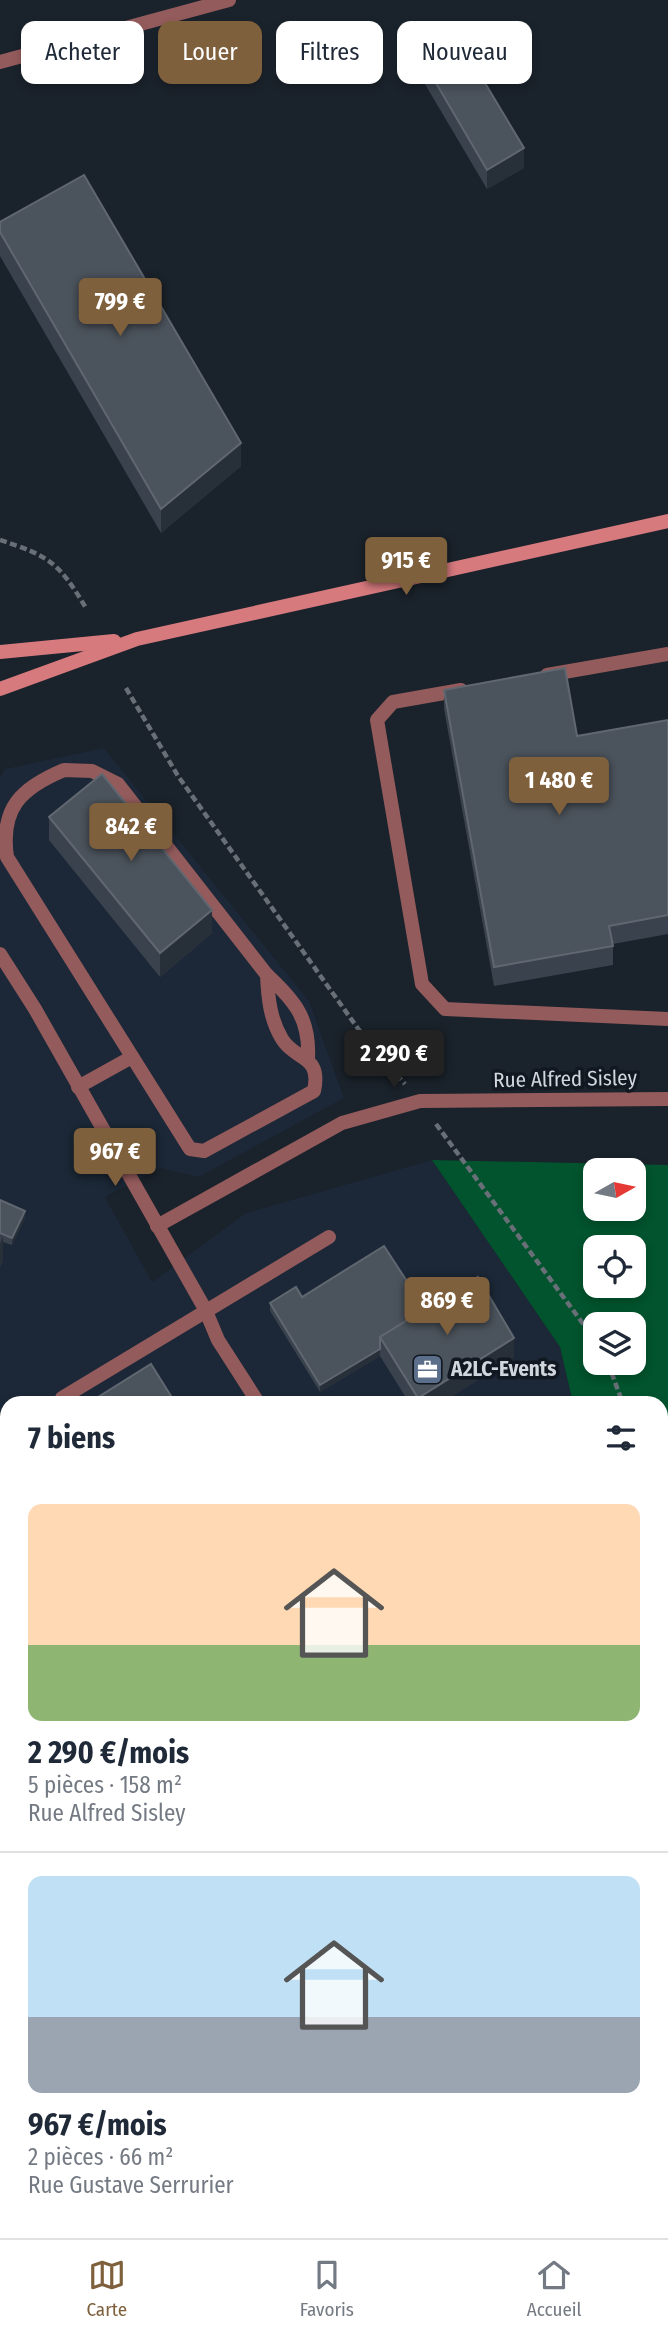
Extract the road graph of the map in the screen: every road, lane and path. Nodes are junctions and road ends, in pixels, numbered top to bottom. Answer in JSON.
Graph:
{"nodes":[{"id":1,"x":229,"y":0,"type":"edge"},
{"id":2,"x":0,"y":62,"type":"edge"},
{"id":3,"x":668,"y":522,"type":"edge"},
{"id":4,"x":0,"y":540,"type":"edge"},
{"id":5,"x":86,"y":608,"type":"dead end"},
{"id":6,"x":137,"y":639,"type":"junction"},
{"id":7,"x":0,"y":652,"type":"edge"},
{"id":8,"x":668,"y":654,"type":"edge"},
{"id":9,"x":531,"y":678,"type":"edge"},
{"id":10,"x":126,"y":688,"type":"dead end"},
{"id":11,"x":476,"y":688,"type":"edge"},
{"id":12,"x":0,"y":689,"type":"edge"},
{"id":13,"x":0,"y":954,"type":"edge"},
{"id":14,"x":267,"y":975,"type":"junction"},
{"id":15,"x":668,"y":1019,"type":"edge"},
{"id":16,"x":132,"y":1057,"type":"junction"},
{"id":17,"x":308,"y":1058,"type":"junction"},
{"id":18,"x":78,"y":1087,"type":"junction"},
{"id":19,"x":668,"y":1099,"type":"edge"},
{"id":20,"x":420,"y":1101,"type":"junction"},
{"id":21,"x":157,"y":1226,"type":"junction"},
{"id":22,"x":329,"y":1237,"type":"dead end"},
{"id":23,"x":205,"y":1309,"type":"junction"},
{"id":24,"x":583,"y":1324,"type":"edge"},
{"id":25,"x":612,"y":1375,"type":"edge"},
{"id":26,"x":65,"y":1396,"type":"edge"},
{"id":27,"x":254,"y":1396,"type":"edge"},
{"id":28,"x":620,"y":1396,"type":"edge"}],
"edges":[{"from":1,"to":2,"type":"street"},
{"from":3,"to":6,"type":"main road"},
{"from":4,"to":5,"type":"path"},
{"from":6,"to":7,"type":"main road"},
{"from":6,"to":12,"type":"main road"},
{"from":8,"to":9,"type":"street"},
{"from":10,"to":20,"type":"path"},
{"from":11,"to":15,"type":"street"},
{"from":13,"to":18,"type":"street"},
{"from":14,"to":16,"type":"street"},
{"from":14,"to":17,"type":"street"},
{"from":14,"to":17,"type":"street"},
{"from":16,"to":17,"type":"street"},
{"from":16,"to":18,"type":"street"},
{"from":18,"to":21,"type":"street"},
{"from":19,"to":20,"type":"street","name":"Rue Alfred Sisley"},
{"from":20,"to":21,"type":"street","name":"Rue Alfred Sisley"},
{"from":20,"to":24,"type":"path"},
{"from":21,"to":23,"type":"street"},
{"from":22,"to":23,"type":"street"},
{"from":23,"to":26,"type":"street"},
{"from":23,"to":27,"type":"street"},
{"from":25,"to":28,"type":"path"}]}
